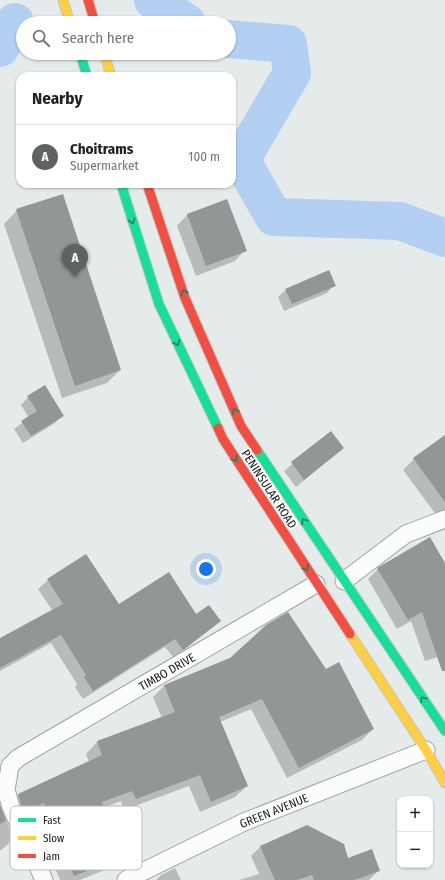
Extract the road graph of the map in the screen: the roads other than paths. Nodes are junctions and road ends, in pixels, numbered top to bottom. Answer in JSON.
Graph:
{"nodes":[{"id":1,"x":63,"y":0,"type":"edge"},
{"id":2,"x":88,"y":0,"type":"edge"},
{"id":3,"x":68,"y":16,"type":"edge"},
{"id":4,"x":93,"y":16,"type":"edge"},
{"id":5,"x":82,"y":60,"type":"edge"},
{"id":6,"x":106,"y":60,"type":"edge"},
{"id":7,"x":86,"y":72,"type":"edge"},
{"id":8,"x":110,"y":72,"type":"edge"},
{"id":9,"x":122,"y":188,"type":"edge"},
{"id":10,"x":148,"y":188,"type":"edge"},
{"id":11,"x":445,"y":519,"type":"edge"},
{"id":12,"x":344,"y":581,"type":"junction"},
{"id":13,"x":316,"y":584,"type":"junction"},
{"id":14,"x":445,"y":732,"type":"edge"},
{"id":15,"x":426,"y":750,"type":"junction"},
{"id":16,"x":445,"y":784,"type":"edge"},
{"id":17,"x":11,"y":806,"type":"edge"},
{"id":18,"x":39,"y":870,"type":"edge"},
{"id":19,"x":44,"y":880,"type":"edge"},
{"id":20,"x":126,"y":880,"type":"edge"}],
"edges":[{"from":1,"to":3,"type":"main road"},
{"from":2,"to":4,"type":"main road"},
{"from":5,"to":7,"type":"main road"},
{"from":6,"to":8,"type":"main road"},
{"from":9,"to":13,"type":"main road","name":"PENINSULAR ROAD","one_way":true},
{"from":12,"to":10,"type":"main road","name":"PENINSULAR ROAD","one_way":true},
{"from":11,"to":12,"type":"street"},
{"from":14,"to":12,"type":"main road","name":"PENINSULAR ROAD","one_way":true},
{"from":13,"to":15,"type":"main road","name":"PENINSULAR ROAD"},
{"from":13,"to":17,"type":"street","name":"TIMBO DRIVE"},
{"from":15,"to":16,"type":"main road","name":"PENINSULAR ROAD"},
{"from":15,"to":20,"type":"street","name":"GREEN AVENUE"},
{"from":18,"to":19,"type":"street","name":"TIMBO DRIVE"}]}
